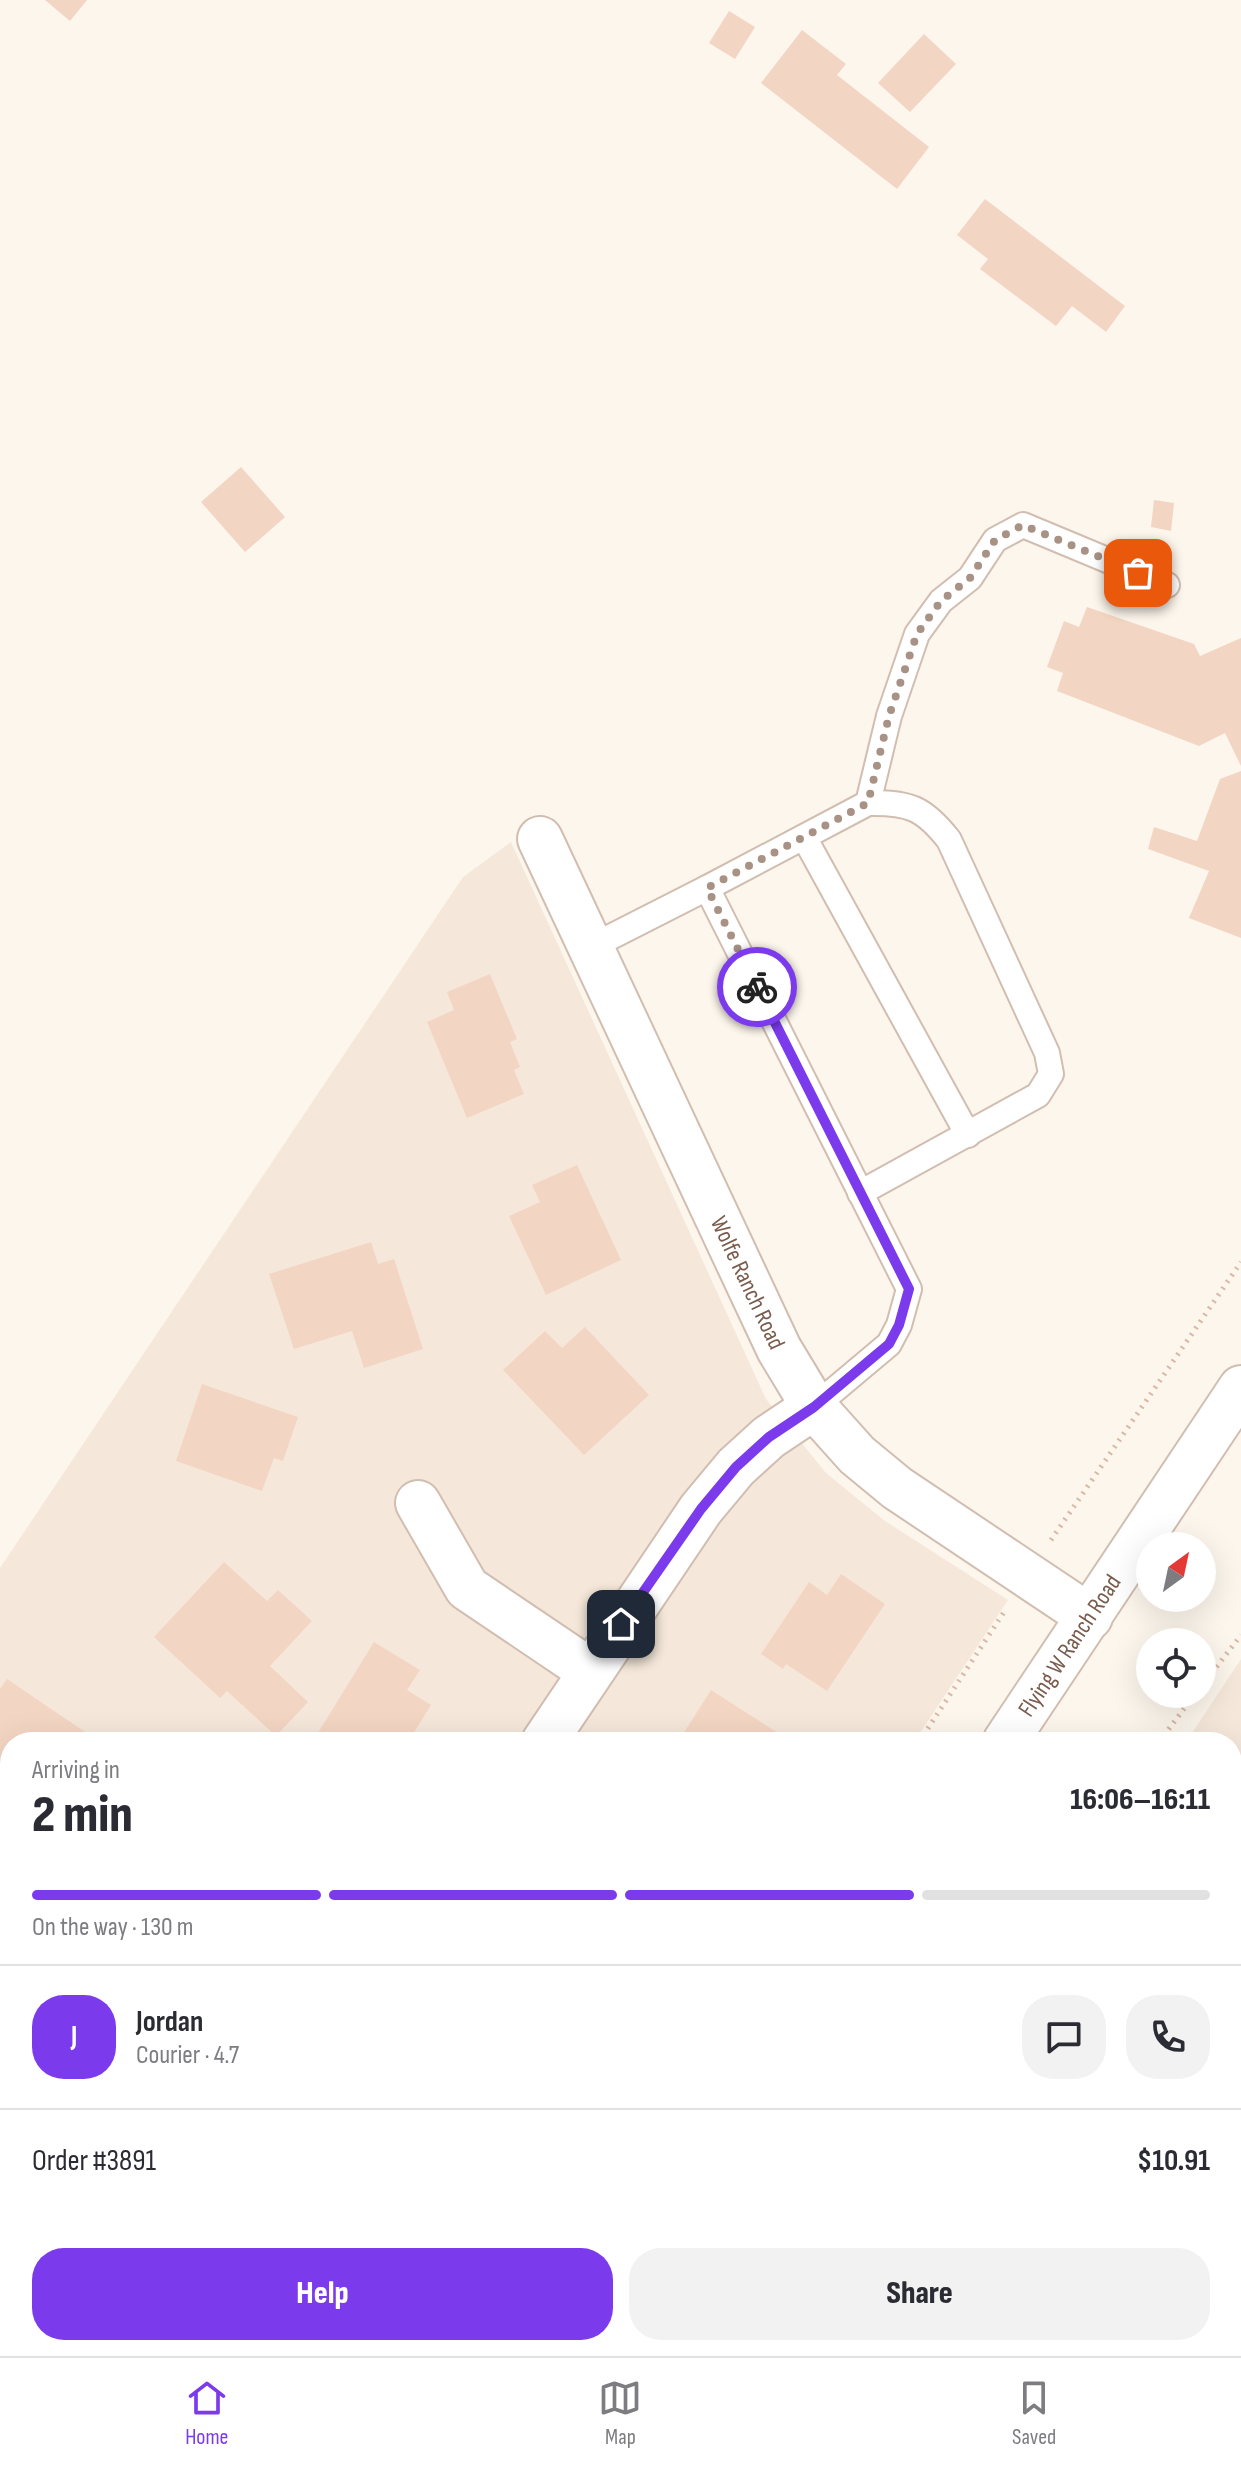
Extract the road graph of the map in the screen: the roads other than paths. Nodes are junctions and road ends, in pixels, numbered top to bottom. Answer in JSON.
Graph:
{"nodes":[{"id":1,"x":1167,"y":585,"type":"dead end"},
{"id":2,"x":868,"y":803,"type":"junction"},
{"id":3,"x":804,"y":837,"type":"junction"},
{"id":4,"x":540,"y":839,"type":"dead end"},
{"id":5,"x":707,"y":888,"type":"junction"},
{"id":6,"x":591,"y":947,"type":"junction"},
{"id":7,"x":968,"y":1135,"type":"junction"},
{"id":8,"x":860,"y":1193,"type":"junction"},
{"id":9,"x":1241,"y":1388,"type":"edge"},
{"id":10,"x":814,"y":1407,"type":"junction"},
{"id":11,"x":418,"y":1503,"type":"dead end"},
{"id":12,"x":1090,"y":1617,"type":"junction"},
{"id":13,"x":590,"y":1671,"type":"junction"},
{"id":14,"x":550,"y":1732,"type":"edge"},
{"id":15,"x":1012,"y":1732,"type":"edge"}],
"edges":[{"from":1,"to":2,"type":"lane"},
{"from":2,"to":3,"type":"lane"},
{"from":2,"to":7,"type":"lane"},
{"from":3,"to":5,"type":"lane"},
{"from":3,"to":7,"type":"lane"},
{"from":4,"to":6,"type":"street","name":"Wolfe Ranch Road"},
{"from":5,"to":6,"type":"lane"},
{"from":5,"to":8,"type":"lane"},
{"from":6,"to":10,"type":"street","name":"Wolfe Ranch Road"},
{"from":7,"to":8,"type":"lane"},
{"from":8,"to":10,"type":"lane"},
{"from":9,"to":12,"type":"street","name":"Flying W Ranch Road"},
{"from":10,"to":12,"type":"street","name":"Wolfe Ranch Road"},
{"from":10,"to":13,"type":"street"},
{"from":11,"to":13,"type":"street"},
{"from":12,"to":15,"type":"street","name":"Flying W Ranch Road"},
{"from":13,"to":14,"type":"street"}]}
